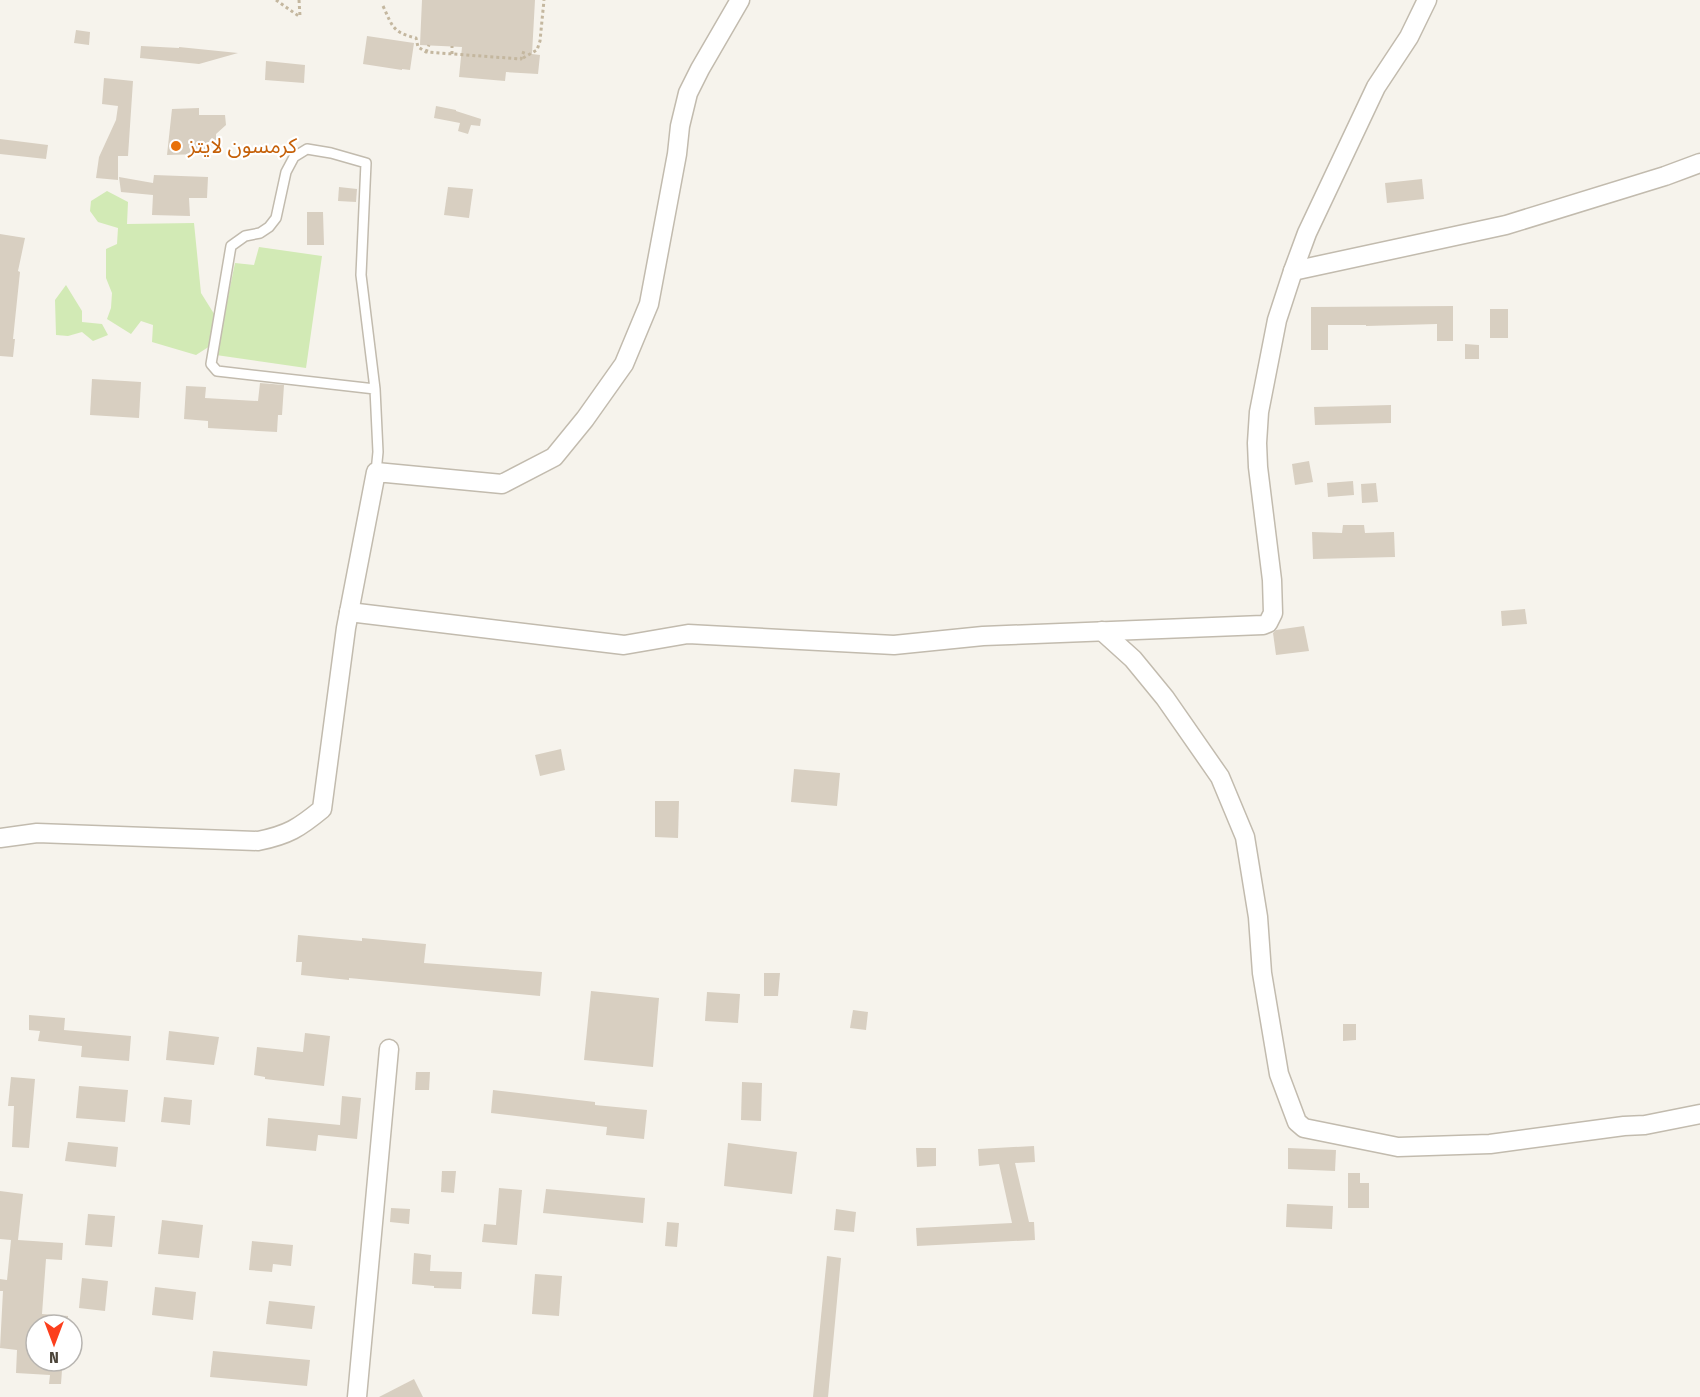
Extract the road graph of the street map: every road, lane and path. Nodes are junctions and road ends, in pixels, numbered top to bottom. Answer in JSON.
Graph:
{"nodes":[{"id":1,"x":276,"y":0,"type":"edge"},
{"id":2,"x":299,"y":0,"type":"edge"},
{"id":3,"x":544,"y":0,"type":"edge"},
{"id":4,"x":740,"y":0,"type":"edge"},
{"id":5,"x":1426,"y":0,"type":"edge"},
{"id":6,"x":382,"y":6,"type":"dead end"},
{"id":7,"x":429,"y":45,"type":"dead end"},
{"id":8,"x":452,"y":46,"type":"dead end"},
{"id":9,"x":476,"y":48,"type":"dead end"},
{"id":10,"x":500,"y":49,"type":"dead end"},
{"id":11,"x":524,"y":51,"type":"dead end"},
{"id":12,"x":426,"y":52,"type":"junction"},
{"id":13,"x":452,"y":54,"type":"junction"},
{"id":14,"x":475,"y":55,"type":"junction"},
{"id":15,"x":499,"y":57,"type":"junction"},
{"id":16,"x":521,"y":59,"type":"junction"},
{"id":17,"x":1700,"y":163,"type":"edge"},
{"id":18,"x":1293,"y":270,"type":"junction"},
{"id":19,"x":375,"y":389,"type":"junction"},
{"id":20,"x":376,"y":472,"type":"junction"},
{"id":21,"x":349,"y":612,"type":"junction"},
{"id":22,"x":1102,"y":632,"type":"junction"},
{"id":23,"x":0,"y":838,"type":"edge"},
{"id":24,"x":389,"y":1049,"type":"dead end"},
{"id":25,"x":1700,"y":1114,"type":"edge"},
{"id":26,"x":357,"y":1397,"type":"edge"}],
"edges":[{"from":1,"to":2,"type":"path"},
{"from":3,"to":16,"type":"path"},
{"from":4,"to":20,"type":"street"},
{"from":5,"to":18,"type":"street"},
{"from":6,"to":12,"type":"path"},
{"from":7,"to":12,"type":"path"},
{"from":8,"to":13,"type":"path"},
{"from":9,"to":14,"type":"path"},
{"from":10,"to":15,"type":"path"},
{"from":11,"to":16,"type":"path"},
{"from":12,"to":13,"type":"path"},
{"from":13,"to":14,"type":"path"},
{"from":14,"to":15,"type":"path"},
{"from":15,"to":16,"type":"path"},
{"from":17,"to":18,"type":"street"},
{"from":18,"to":22,"type":"street"},
{"from":19,"to":19,"type":"lane"},
{"from":19,"to":20,"type":"lane"},
{"from":20,"to":21,"type":"street"},
{"from":21,"to":22,"type":"street"},
{"from":21,"to":23,"type":"street"},
{"from":22,"to":25,"type":"street"},
{"from":24,"to":26,"type":"street"}]}
